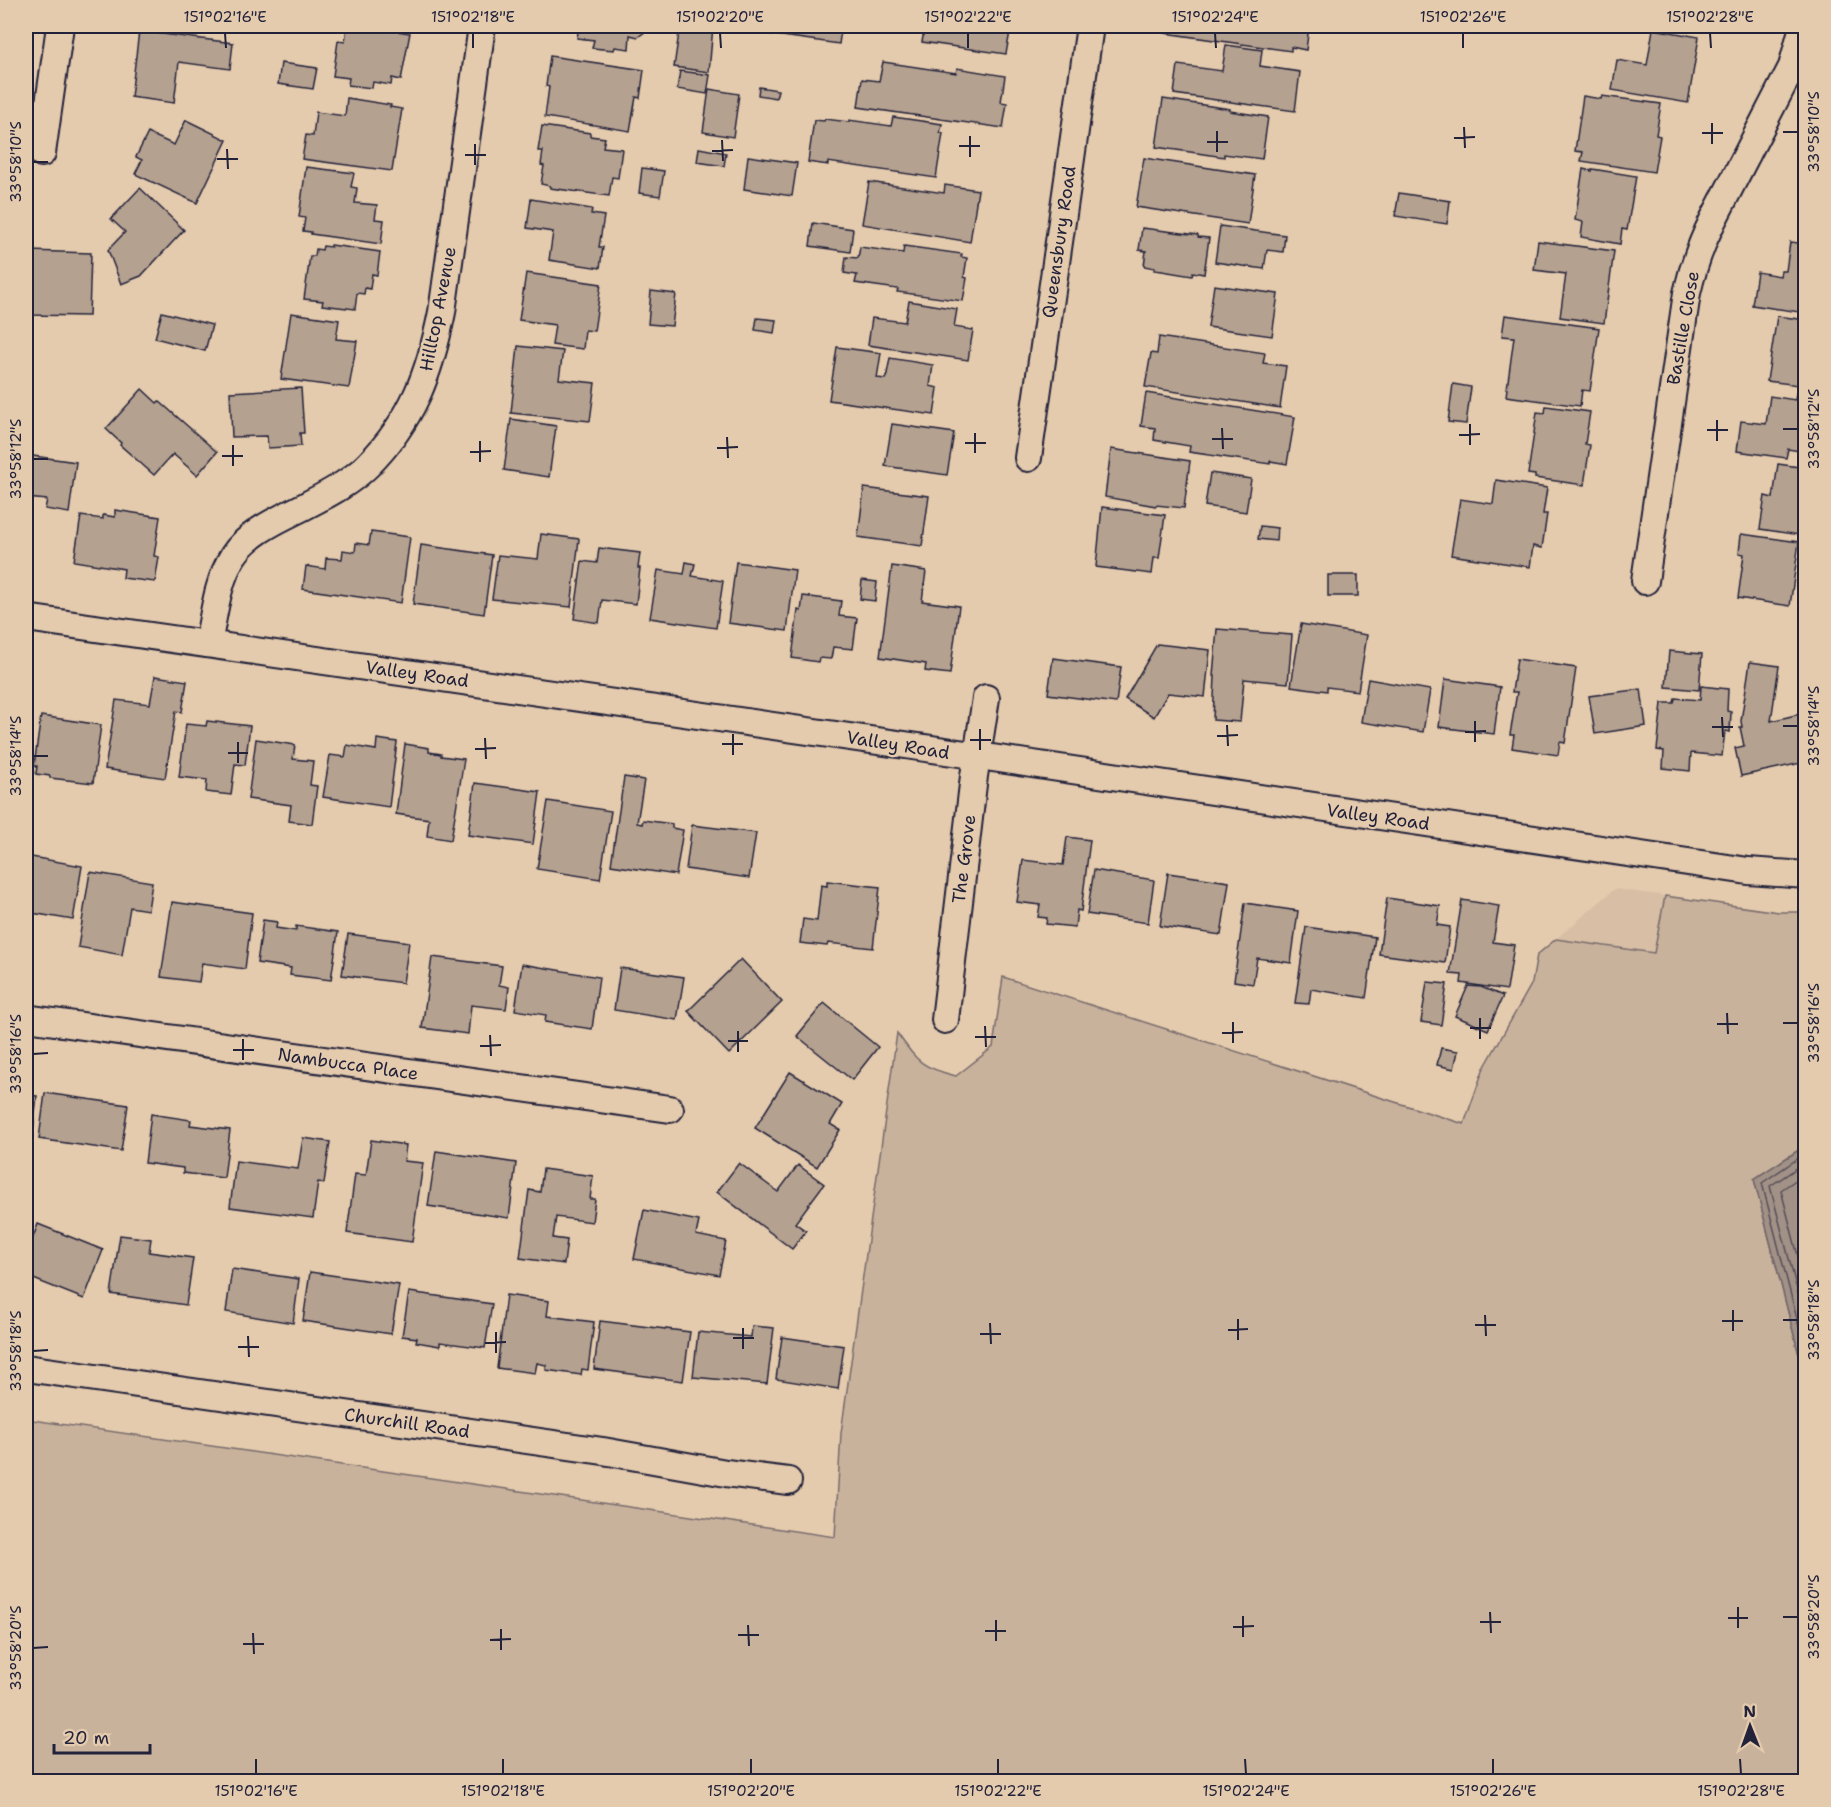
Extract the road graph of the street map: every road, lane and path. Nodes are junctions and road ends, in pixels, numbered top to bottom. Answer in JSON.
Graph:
{"nodes":[{"id":1,"x":60,"y":26,"type":"edge"},
{"id":2,"x":482,"y":26,"type":"edge"},
{"id":3,"x":1090,"y":26,"type":"edge"},
{"id":4,"x":1803,"y":26,"type":"edge"},
{"id":5,"x":42,"y":153,"type":"dead end"},
{"id":6,"x":1028,"y":458,"type":"dead end"},
{"id":7,"x":1646,"y":581,"type":"dead end"},
{"id":8,"x":26,"y":618,"type":"edge"},
{"id":9,"x":208,"y":644,"type":"junction"},
{"id":10,"x":986,"y":698,"type":"dead end"},
{"id":11,"x":977,"y":757,"type":"junction"},
{"id":12,"x":1806,"y":876,"type":"edge"},
{"id":13,"x":26,"y":1018,"type":"edge"},
{"id":14,"x":945,"y":1020,"type":"dead end"},
{"id":15,"x":670,"y":1109,"type":"dead end"},
{"id":16,"x":26,"y":1368,"type":"edge"},
{"id":17,"x":788,"y":1481,"type":"dead end"}],
"edges":[{"from":1,"to":5,"type":"street"},
{"from":2,"to":9,"type":"street","name":"Hilltop Avenue"},
{"from":3,"to":6,"type":"street","name":"Queensbury Road"},
{"from":4,"to":7,"type":"street","name":"Bastille Close"},
{"from":8,"to":9,"type":"street","name":"Valley Road"},
{"from":9,"to":11,"type":"street","name":"Valley Road"},
{"from":10,"to":11,"type":"street","name":"The Grove"},
{"from":11,"to":12,"type":"street","name":"Valley Road"},
{"from":11,"to":14,"type":"street","name":"The Grove"},
{"from":13,"to":15,"type":"street","name":"Nambucca Place"},
{"from":16,"to":17,"type":"street","name":"Churchill Road"}]}
